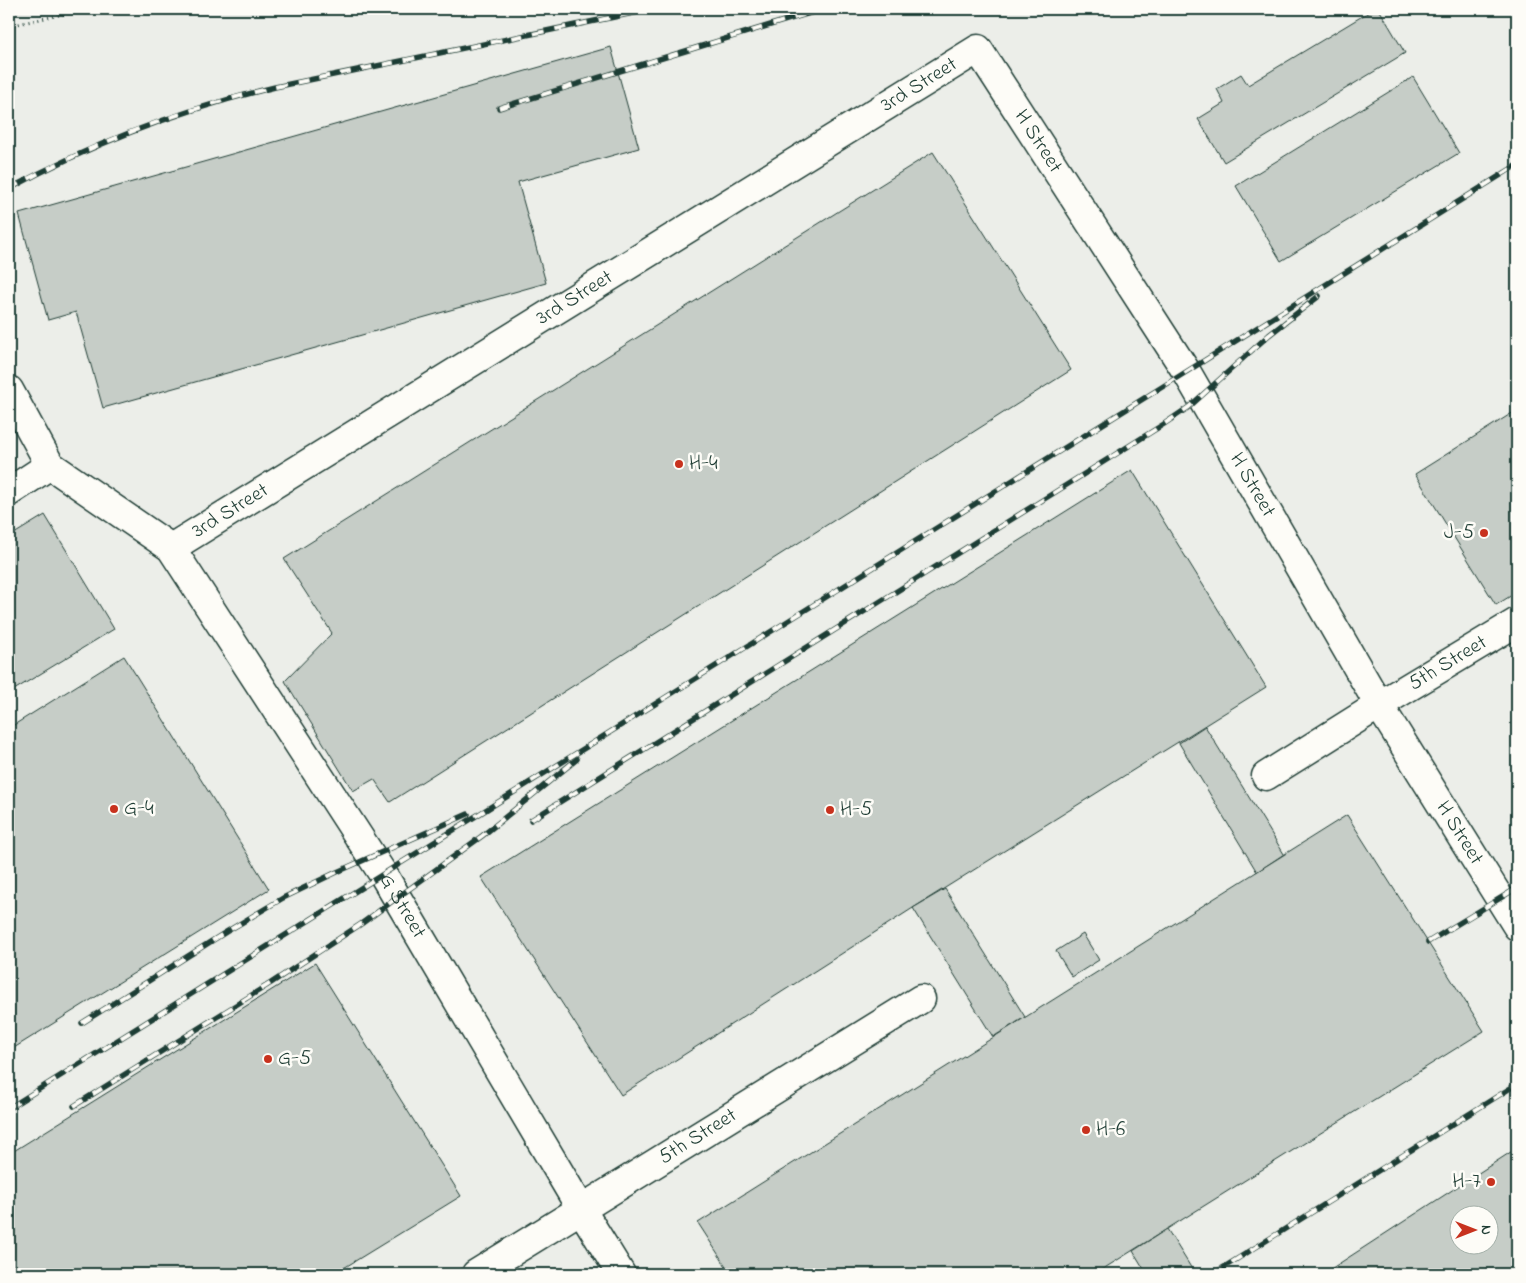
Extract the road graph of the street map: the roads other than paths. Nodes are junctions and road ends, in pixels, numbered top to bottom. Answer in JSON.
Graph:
{"nodes":[{"id":1,"x":978,"y":48,"type":"joint"},
{"id":2,"x":9,"y":390,"type":"edge"},
{"id":3,"x":50,"y":465,"type":"junction"},
{"id":4,"x":9,"y":492,"type":"edge"},
{"id":5,"x":171,"y":548,"type":"junction"},
{"id":6,"x":1517,"y":622,"type":"edge"},
{"id":7,"x":1379,"y":705,"type":"junction"},
{"id":8,"x":1266,"y":776,"type":"dead end"},
{"id":9,"x":1517,"y":926,"type":"edge"},
{"id":10,"x":921,"y":1000,"type":"dead end"},
{"id":11,"x":581,"y":1209,"type":"junction"},
{"id":12,"x":476,"y":1274,"type":"edge"},
{"id":13,"x":621,"y":1274,"type":"edge"}],
"edges":[{"from":1,"to":5,"type":"lane","name":"3rd Street"},
{"from":1,"to":7,"type":"lane","name":"H Street"},
{"from":2,"to":3,"type":"lane"},
{"from":3,"to":4,"type":"lane"},
{"from":3,"to":5,"type":"lane"},
{"from":5,"to":11,"type":"lane","name":"G Street"},
{"from":6,"to":7,"type":"lane","name":"5th Street"},
{"from":7,"to":8,"type":"lane","name":"5th Street"},
{"from":7,"to":9,"type":"lane","name":"H Street"},
{"from":10,"to":11,"type":"lane","name":"5th Street"},
{"from":11,"to":12,"type":"lane","name":"5th Street"},
{"from":11,"to":13,"type":"lane","name":"G Street"}]}
